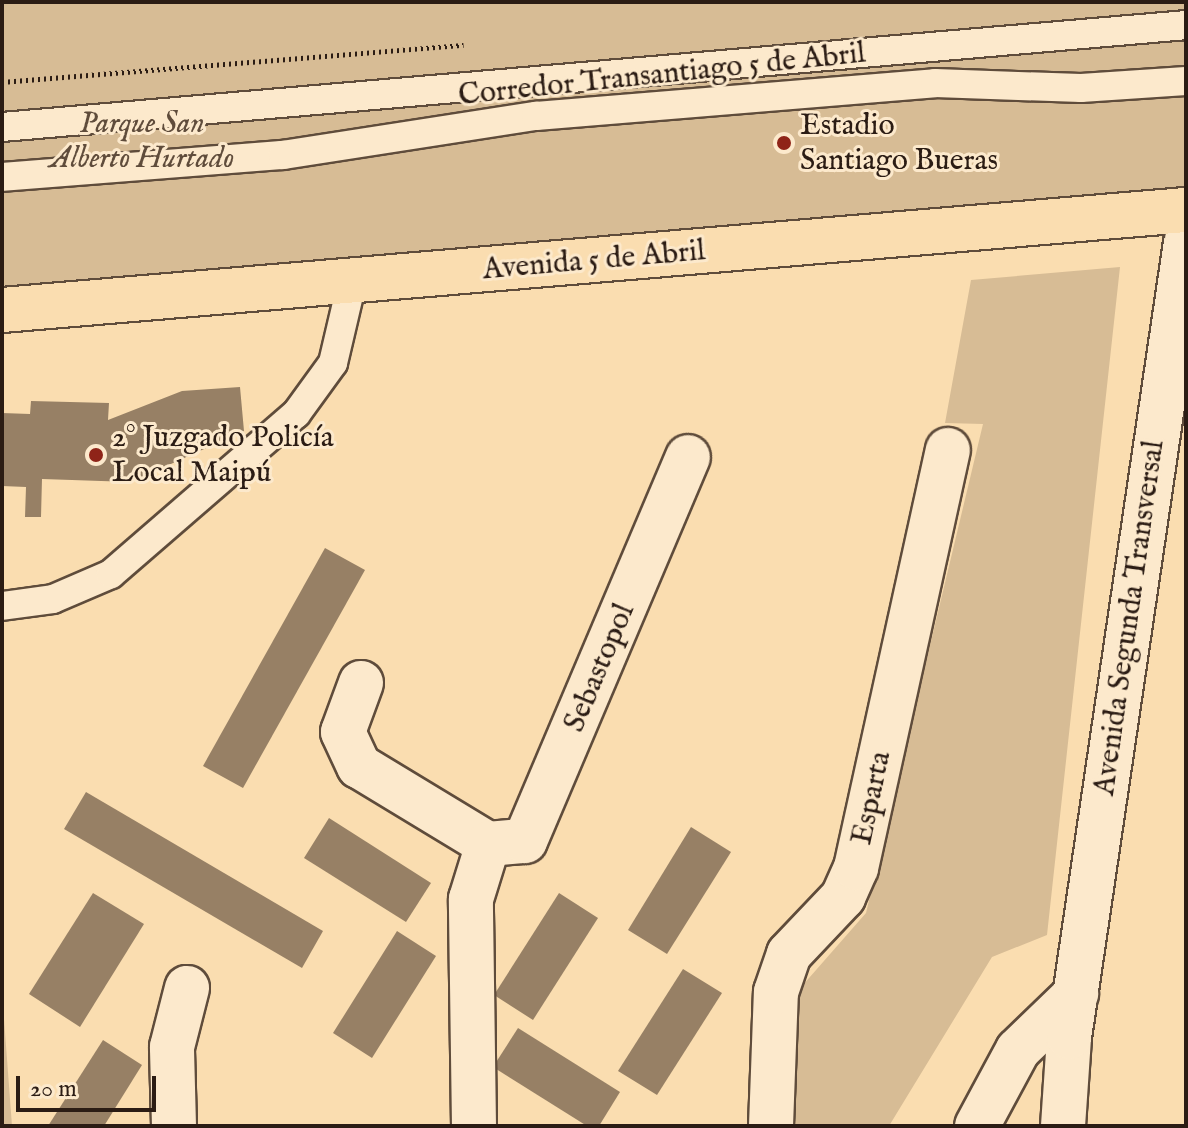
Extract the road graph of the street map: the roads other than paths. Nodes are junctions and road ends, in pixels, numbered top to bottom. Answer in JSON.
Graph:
{"nodes":[{"id":1,"x":1186,"y":25,"type":"edge"},
{"id":2,"x":1186,"y":81,"type":"edge"},
{"id":3,"x":2,"y":127,"type":"edge"},
{"id":4,"x":2,"y":177,"type":"edge"},
{"id":5,"x":1186,"y":210,"type":"edge"},
{"id":6,"x":1186,"y":243,"type":"edge"},
{"id":7,"x":352,"y":282,"type":"junction"},
{"id":8,"x":2,"y":310,"type":"edge"},
{"id":9,"x":948,"y":450,"type":"dead end"},
{"id":10,"x":688,"y":457,"type":"dead end"},
{"id":11,"x":2,"y":606,"type":"edge"},
{"id":12,"x":361,"y":683,"type":"dead end"},
{"id":13,"x":488,"y":844,"type":"junction"},
{"id":14,"x":187,"y":988,"type":"dead end"},
{"id":15,"x":1076,"y":994,"type":"junction"},
{"id":16,"x":174,"y":1126,"type":"edge"},
{"id":17,"x":474,"y":1126,"type":"edge"},
{"id":18,"x":771,"y":1126,"type":"edge"},
{"id":19,"x":977,"y":1126,"type":"edge"},
{"id":20,"x":1063,"y":1126,"type":"edge"}],
"edges":[{"from":1,"to":3,"type":"lane","name":"Corredor Transantiago 5 de Abril"},
{"from":2,"to":4,"type":"lane","name":"Corredor Transantiago 5 de Abril"},
{"from":5,"to":7,"type":"main road","name":"Avenida 5 de Abril"},
{"from":6,"to":15,"type":"street","name":"Avenida Segunda Transversal"},
{"from":7,"to":8,"type":"main road","name":"Avenida 5 de Abril"},
{"from":7,"to":11,"type":"lane"},
{"from":9,"to":18,"type":"street","name":"Esparta"},
{"from":10,"to":13,"type":"street","name":"Sebastopol"},
{"from":12,"to":13,"type":"street"},
{"from":13,"to":17,"type":"street"},
{"from":14,"to":16,"type":"street"},
{"from":15,"to":19,"type":"street"},
{"from":15,"to":20,"type":"street","name":"Avenida Segunda Transversal"}]}
